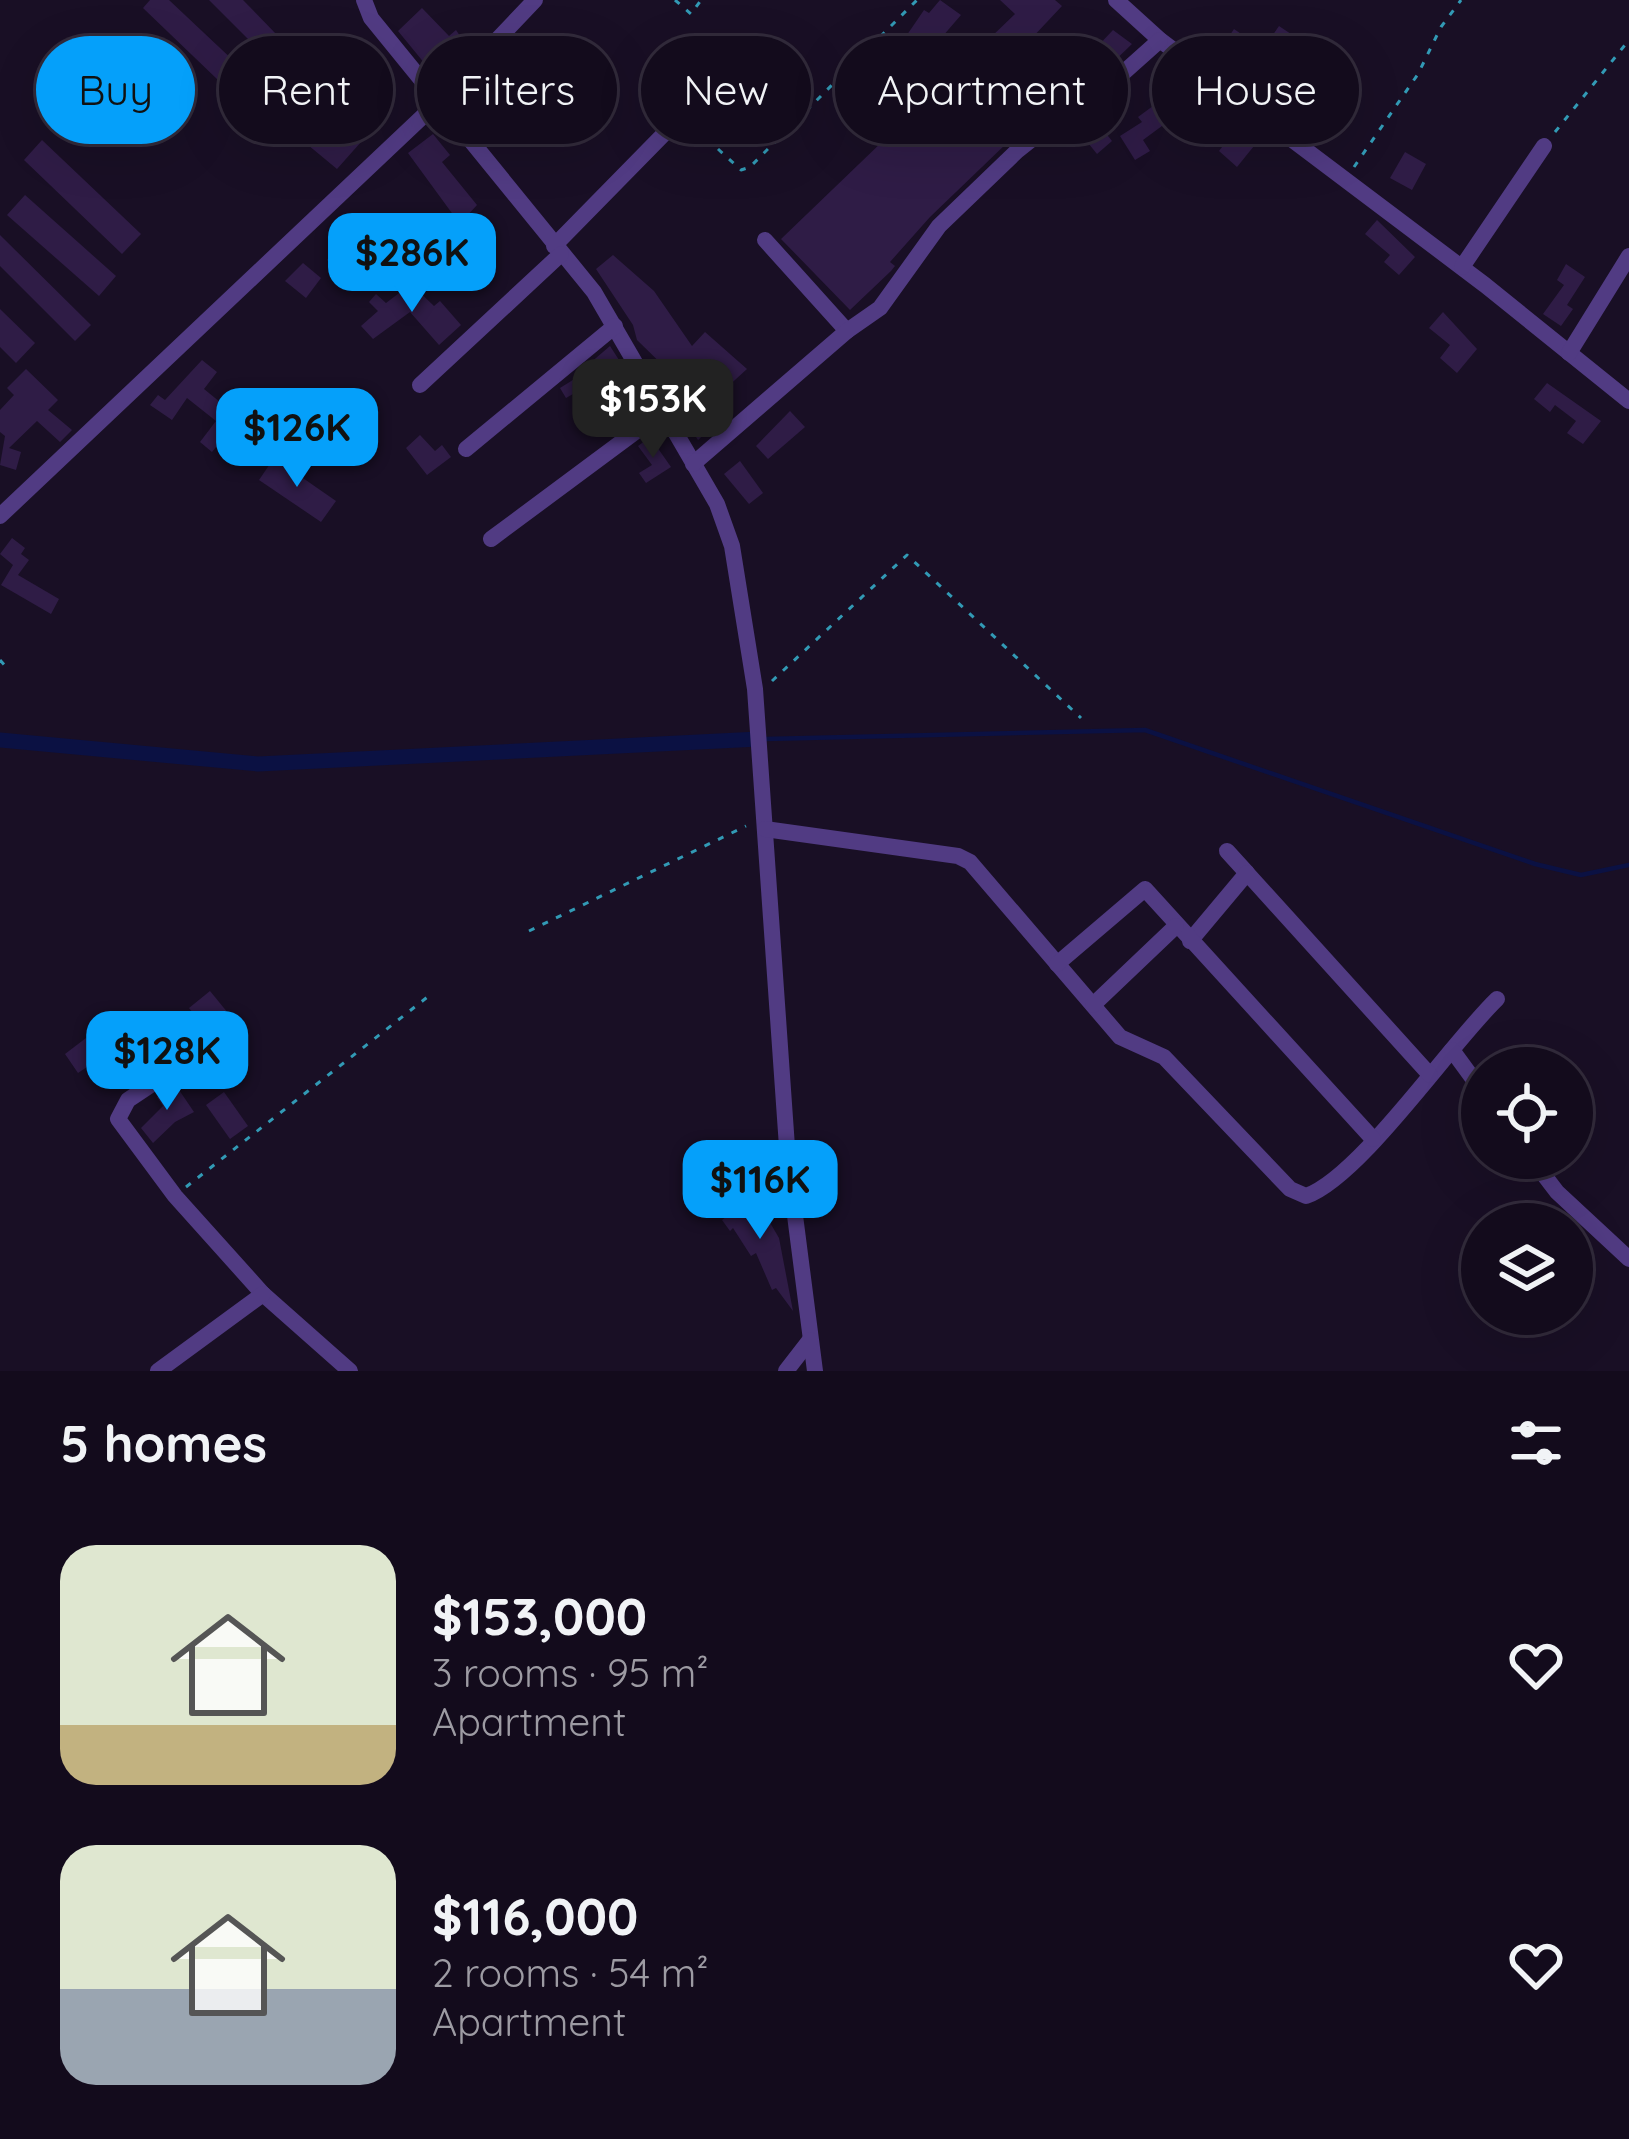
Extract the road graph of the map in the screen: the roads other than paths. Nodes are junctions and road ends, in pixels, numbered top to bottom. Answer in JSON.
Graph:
{"nodes":[{"id":1,"x":364,"y":0,"type":"edge"},
{"id":2,"x":535,"y":0,"type":"edge"},
{"id":3,"x":1116,"y":0,"type":"edge"},
{"id":4,"x":501,"y":36,"type":"edge"},
{"id":5,"x":1156,"y":36,"type":"edge"},
{"id":6,"x":1152,"y":47,"type":"edge"},
{"id":7,"x":417,"y":76,"type":"edge"},
{"id":8,"x":417,"y":122,"type":"edge"},
{"id":9,"x":472,"y":144,"type":"edge"},
{"id":10,"x":657,"y":144,"type":"edge"},
{"id":11,"x":1301,"y":144,"type":"edge"},
{"id":12,"x":1544,"y":146,"type":"road end"},
{"id":13,"x":765,"y":240,"type":"dead end"},
{"id":14,"x":558,"y":250,"type":"junction"},
{"id":15,"x":1629,"y":256,"type":"edge"},
{"id":16,"x":1462,"y":268,"type":"junction"},
{"id":17,"x":615,"y":326,"type":"junction"},
{"id":18,"x":847,"y":331,"type":"junction"},
{"id":19,"x":1569,"y":353,"type":"junction"},
{"id":20,"x":420,"y":385,"type":"dead end"},
{"id":21,"x":1629,"y":401,"type":"edge"},
{"id":22,"x":662,"y":412,"type":"junction"},
{"id":23,"x":466,"y":449,"type":"dead end"},
{"id":24,"x":694,"y":464,"type":"junction"},
{"id":25,"x":0,"y":516,"type":"edge"},
{"id":26,"x":491,"y":539,"type":"dead end"},
{"id":27,"x":764,"y":823,"type":"junction"},
{"id":28,"x":1227,"y":851,"type":"dead end"},
{"id":29,"x":1247,"y":874,"type":"junction"},
{"id":30,"x":1176,"y":926,"type":"junction"},
{"id":31,"x":1190,"y":941,"type":"junction"},
{"id":32,"x":1057,"y":964,"type":"junction"},
{"id":33,"x":1497,"y":999,"type":"dead end"},
{"id":34,"x":1093,"y":1005,"type":"junction"},
{"id":35,"x":230,"y":1032,"type":"dead end"},
{"id":36,"x":1452,"y":1050,"type":"junction"},
{"id":37,"x":1461,"y":1062,"type":"edge"},
{"id":38,"x":1430,"y":1075,"type":"junction"},
{"id":39,"x":1373,"y":1139,"type":"junction"},
{"id":40,"x":1547,"y":1179,"type":"edge"},
{"id":41,"x":1629,"y":1259,"type":"edge"},
{"id":42,"x":263,"y":1294,"type":"junction"},
{"id":43,"x":810,"y":1340,"type":"junction"},
{"id":44,"x":158,"y":1371,"type":"edge"},
{"id":45,"x":350,"y":1371,"type":"edge"},
{"id":46,"x":786,"y":1371,"type":"edge"},
{"id":47,"x":815,"y":1371,"type":"edge"}],
"edges":[{"from":1,"to":7,"type":"street"},
{"from":2,"to":4,"type":"street"},
{"from":3,"to":5,"type":"street"},
{"from":6,"to":18,"type":"street"},
{"from":8,"to":25,"type":"street"},
{"from":9,"to":14,"type":"street"},
{"from":10,"to":14,"type":"street"},
{"from":11,"to":16,"type":"street"},
{"from":12,"to":16,"type":"street"},
{"from":13,"to":18,"type":"street"},
{"from":14,"to":17,"type":"street"},
{"from":14,"to":20,"type":"street"},
{"from":15,"to":19,"type":"street"},
{"from":16,"to":19,"type":"street"},
{"from":17,"to":22,"type":"street"},
{"from":17,"to":23,"type":"street"},
{"from":18,"to":24,"type":"street"},
{"from":19,"to":21,"type":"street"},
{"from":22,"to":24,"type":"street"},
{"from":22,"to":26,"type":"street"},
{"from":24,"to":27,"type":"street"},
{"from":27,"to":32,"type":"street"},
{"from":27,"to":43,"type":"street"},
{"from":28,"to":29,"type":"street"},
{"from":29,"to":31,"type":"street"},
{"from":29,"to":38,"type":"street"},
{"from":30,"to":31,"type":"street"},
{"from":30,"to":32,"type":"street"},
{"from":30,"to":34,"type":"street"},
{"from":31,"to":39,"type":"street"},
{"from":32,"to":34,"type":"street"},
{"from":33,"to":36,"type":"street"},
{"from":34,"to":39,"type":"street"},
{"from":35,"to":42,"type":"street"},
{"from":36,"to":37,"type":"street"},
{"from":36,"to":38,"type":"street"},
{"from":38,"to":39,"type":"street"},
{"from":40,"to":41,"type":"street"},
{"from":42,"to":44,"type":"street"},
{"from":42,"to":45,"type":"street"},
{"from":43,"to":46,"type":"street"},
{"from":43,"to":47,"type":"street"}]}
